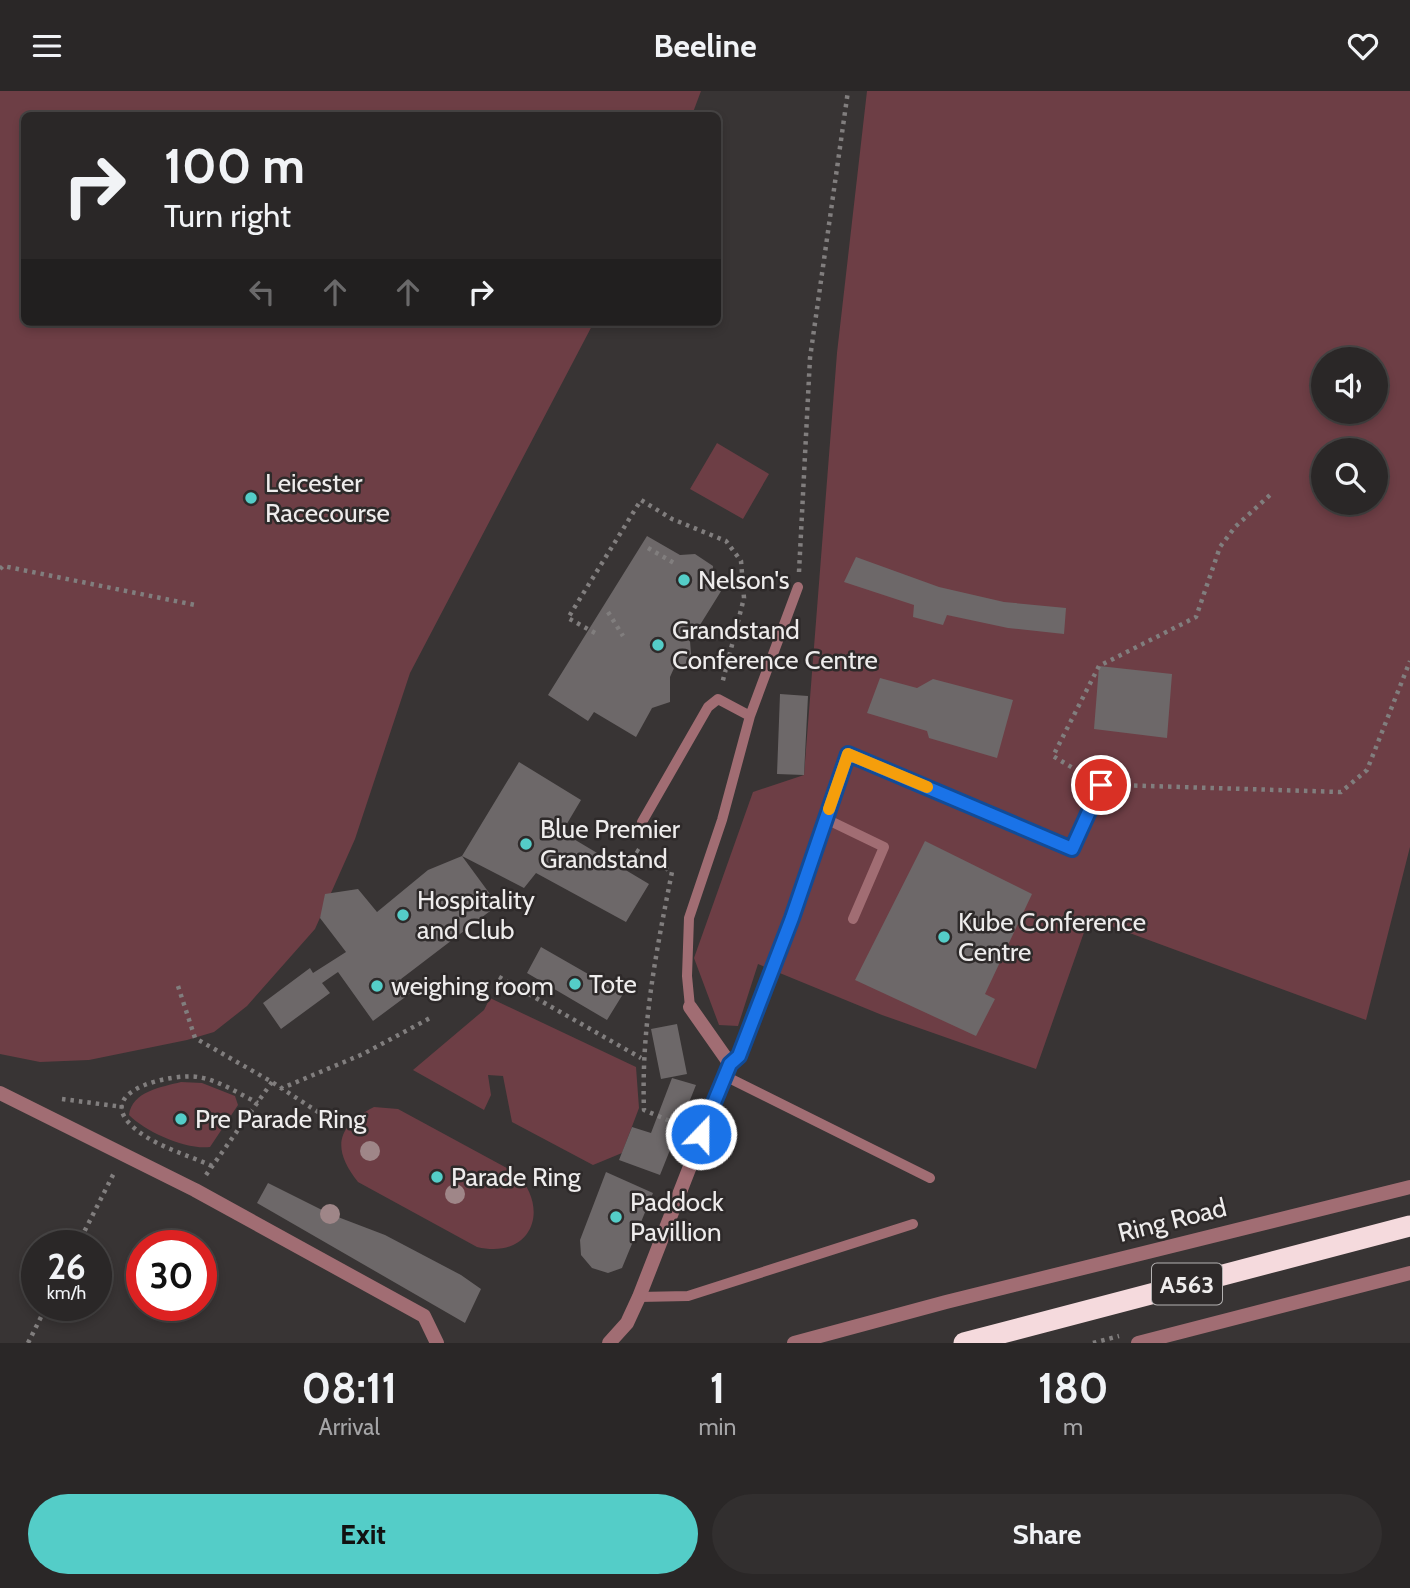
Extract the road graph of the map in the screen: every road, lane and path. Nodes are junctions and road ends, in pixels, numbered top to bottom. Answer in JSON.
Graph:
{"nodes":[{"id":1,"x":848,"y":91,"type":"edge"},
{"id":2,"x":1270,"y":495,"type":"dead end"},
{"id":3,"x":648,"y":548,"type":"dead end"},
{"id":4,"x":674,"y":563,"type":"dead end"},
{"id":5,"x":0,"y":569,"type":"edge"},
{"id":6,"x":798,"y":587,"type":"joint"},
{"id":7,"x":195,"y":605,"type":"dead end"},
{"id":8,"x":608,"y":613,"type":"dead end"},
{"id":9,"x":596,"y":633,"type":"dead end"},
{"id":10,"x":623,"y":636,"type":"dead end"},
{"id":11,"x":1410,"y":661,"type":"edge"},
{"id":12,"x":718,"y":699,"type":"junction"},
{"id":13,"x":750,"y":716,"type":"junction"},
{"id":14,"x":1101,"y":785,"type":"junction"},
{"id":15,"x":826,"y":819,"type":"junction"},
{"id":16,"x":642,"y":822,"type":"dead end"},
{"id":17,"x":636,"y":850,"type":"dead end"},
{"id":18,"x":853,"y":919,"type":"dead end"},
{"id":19,"x":499,"y":977,"type":"dead end"},
{"id":20,"x":178,"y":986,"type":"dead end"},
{"id":21,"x":690,"y":1007,"type":"joint"},
{"id":22,"x":432,"y":1017,"type":"dead end"},
{"id":23,"x":642,"y":1058,"type":"junction"},
{"id":24,"x":727,"y":1070,"type":"junction"},
{"id":25,"x":272,"y":1082,"type":"junction"},
{"id":26,"x":280,"y":1089,"type":"junction"},
{"id":27,"x":0,"y":1093,"type":"edge"},
{"id":28,"x":50,"y":1095,"type":"dead end"},
{"id":29,"x":258,"y":1103,"type":"junction"},
{"id":30,"x":123,"y":1107,"type":"junction"},
{"id":31,"x":344,"y":1129,"type":"dead end"},
{"id":32,"x":701,"y":1134,"type":"junction"},
{"id":33,"x":124,"y":1155,"type":"junction"},
{"id":34,"x":212,"y":1166,"type":"junction"},
{"id":35,"x":930,"y":1178,"type":"dead end"},
{"id":36,"x":1410,"y":1187,"type":"edge"},
{"id":37,"x":195,"y":1190,"type":"junction"},
{"id":38,"x":913,"y":1224,"type":"dead end"},
{"id":39,"x":1410,"y":1227,"type":"edge"},
{"id":40,"x":85,"y":1230,"type":"edge"},
{"id":41,"x":1410,"y":1273,"type":"edge"},
{"id":42,"x":639,"y":1297,"type":"junction"},
{"id":43,"x":39,"y":1321,"type":"edge"},
{"id":44,"x":1170,"y":1339,"type":"edge"},
{"id":45,"x":28,"y":1343,"type":"edge"},
{"id":46,"x":437,"y":1343,"type":"edge"},
{"id":47,"x":608,"y":1343,"type":"edge"},
{"id":48,"x":794,"y":1343,"type":"edge"},
{"id":49,"x":964,"y":1343,"type":"edge"},
{"id":50,"x":1138,"y":1343,"type":"edge"}],
"edges":[{"from":1,"to":6,"type":"path"},
{"from":2,"to":14,"type":"path"},
{"from":3,"to":4,"type":"path"},
{"from":5,"to":7,"type":"path"},
{"from":6,"to":13,"type":"lane"},
{"from":8,"to":10,"type":"path"},
{"from":9,"to":12,"type":"path"},
{"from":11,"to":14,"type":"path"},
{"from":12,"to":13,"type":"lane"},
{"from":12,"to":16,"type":"lane"},
{"from":13,"to":21,"type":"lane"},
{"from":14,"to":15,"type":"lane"},
{"from":15,"to":18,"type":"lane"},
{"from":15,"to":24,"type":"lane"},
{"from":17,"to":23,"type":"path"},
{"from":19,"to":23,"type":"path"},
{"from":20,"to":25,"type":"path"},
{"from":21,"to":24,"type":"street"},
{"from":22,"to":26,"type":"path"},
{"from":23,"to":32,"type":"path"},
{"from":24,"to":32,"type":"street"},
{"from":24,"to":35,"type":"lane"},
{"from":25,"to":26,"type":"path"},
{"from":25,"to":29,"type":"path"},
{"from":26,"to":31,"type":"path"},
{"from":27,"to":33,"type":"street"},
{"from":28,"to":30,"type":"path"},
{"from":29,"to":30,"type":"path"},
{"from":29,"to":34,"type":"path"},
{"from":30,"to":34,"type":"path"},
{"from":32,"to":42,"type":"street"},
{"from":33,"to":37,"type":"street"},
{"from":33,"to":40,"type":"path"},
{"from":34,"to":37,"type":"path"},
{"from":36,"to":48,"type":"street","name":"Ring Road"},
{"from":37,"to":46,"type":"street"},
{"from":38,"to":42,"type":"lane"},
{"from":39,"to":49,"type":"highway","number":"A563"},
{"from":41,"to":44,"type":"street"},
{"from":42,"to":47,"type":"street"},
{"from":43,"to":45,"type":"path"},
{"from":44,"to":50,"type":"street"}]}
